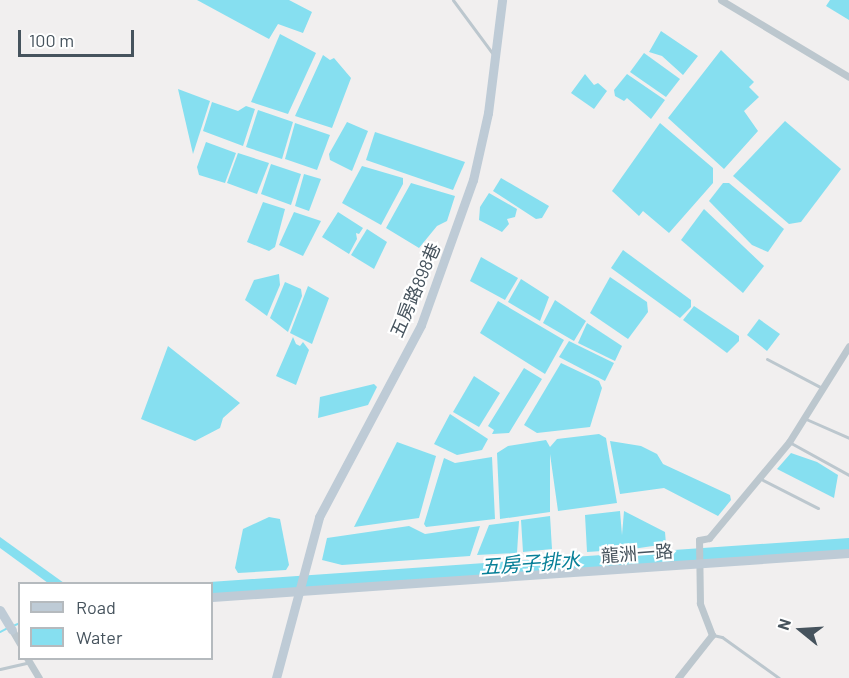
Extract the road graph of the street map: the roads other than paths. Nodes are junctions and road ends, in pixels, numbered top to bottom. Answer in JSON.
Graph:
{"nodes":[{"id":1,"x":453,"y":0,"type":"edge"},
{"id":2,"x":502,"y":0,"type":"edge"},
{"id":3,"x":721,"y":0,"type":"edge"},
{"id":4,"x":496,"y":58,"type":"junction"},
{"id":5,"x":849,"y":77,"type":"edge"},
{"id":6,"x":849,"y":346,"type":"edge"},
{"id":7,"x":767,"y":359,"type":"dead end"},
{"id":8,"x":822,"y":388,"type":"junction"},
{"id":9,"x":804,"y":418,"type":"junction"},
{"id":10,"x":849,"y":438,"type":"edge"},
{"id":11,"x":789,"y":442,"type":"junction"},
{"id":12,"x":849,"y":475,"type":"edge"},
{"id":13,"x":759,"y":478,"type":"junction"},
{"id":14,"x":818,"y":508,"type":"dead end"},
{"id":15,"x":849,"y":553,"type":"edge"},
{"id":16,"x":699,"y":565,"type":"junction"},
{"id":17,"x":299,"y":591,"type":"junction"},
{"id":18,"x":213,"y":597,"type":"edge"},
{"id":19,"x":0,"y":610,"type":"edge"},
{"id":20,"x":13,"y":628,"type":"edge"},
{"id":21,"x":712,"y":635,"type":"junction"},
{"id":22,"x":28,"y":661,"type":"edge"},
{"id":23,"x":0,"y":669,"type":"edge"},
{"id":24,"x":39,"y":678,"type":"edge"},
{"id":25,"x":276,"y":678,"type":"edge"},
{"id":26,"x":678,"y":678,"type":"edge"},
{"id":27,"x":779,"y":678,"type":"edge"}],
"edges":[{"from":1,"to":4,"type":"lane"},
{"from":2,"to":4,"type":"street","name":"五房路898巷"},
{"from":3,"to":5,"type":"street"},
{"from":4,"to":17,"type":"street","name":"五房路898巷"},
{"from":6,"to":8,"type":"street"},
{"from":7,"to":8,"type":"lane"},
{"from":8,"to":9,"type":"street"},
{"from":9,"to":10,"type":"lane"},
{"from":9,"to":11,"type":"street"},
{"from":11,"to":12,"type":"lane"},
{"from":11,"to":13,"type":"street"},
{"from":13,"to":14,"type":"lane"},
{"from":13,"to":16,"type":"street"},
{"from":15,"to":16,"type":"street","name":"龍洲一路"},
{"from":16,"to":17,"type":"street","name":"龍洲一路"},
{"from":16,"to":21,"type":"street"},
{"from":17,"to":18,"type":"street","name":"龍洲一路"},
{"from":17,"to":25,"type":"street"},
{"from":19,"to":20,"type":"street"},
{"from":21,"to":26,"type":"street"},
{"from":21,"to":27,"type":"lane"},
{"from":22,"to":23,"type":"lane"},
{"from":22,"to":24,"type":"street"}]}
